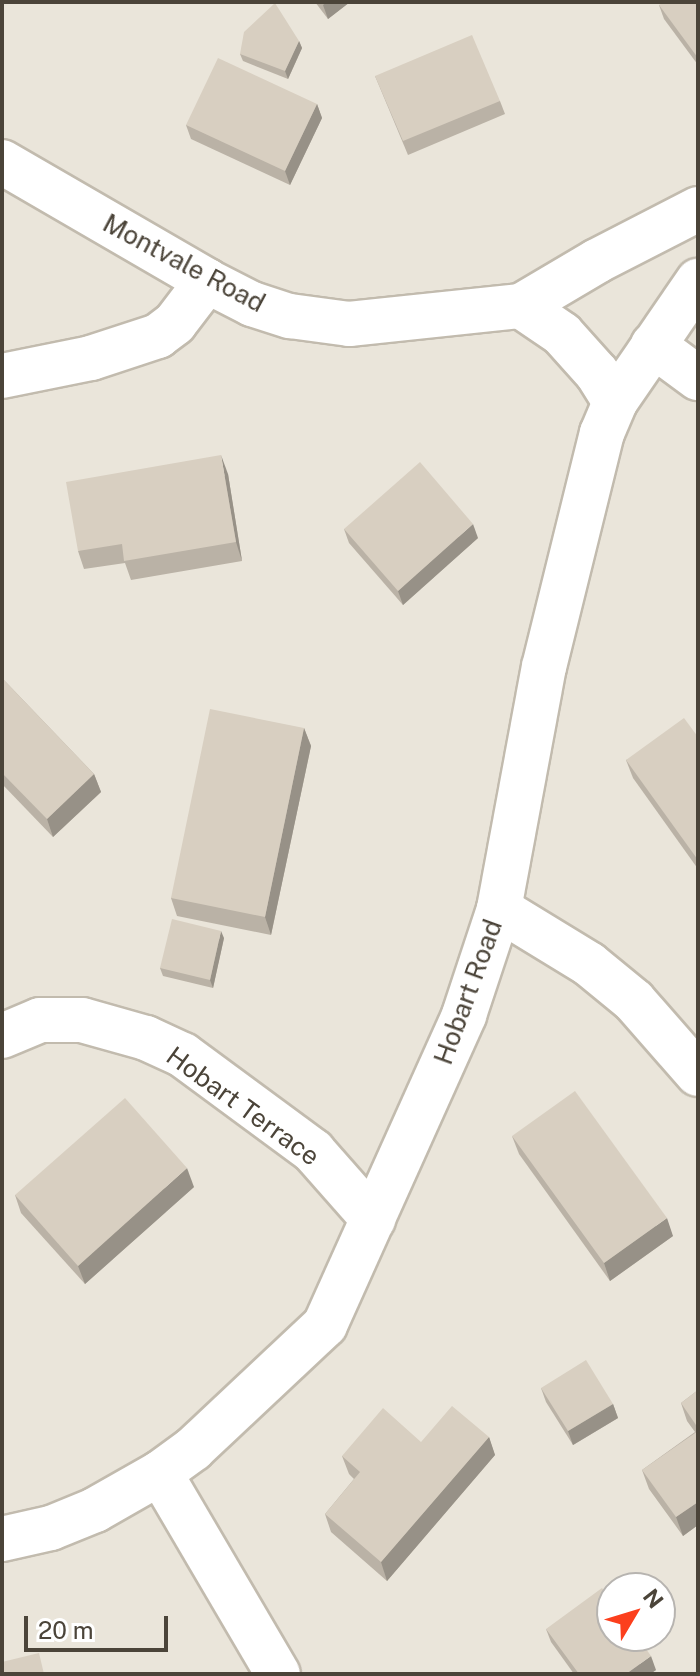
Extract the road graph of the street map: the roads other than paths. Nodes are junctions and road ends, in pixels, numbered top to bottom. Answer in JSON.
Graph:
{"nodes":[{"id":1,"x":2,"y":162,"type":"edge"},
{"id":2,"x":698,"y":209,"type":"edge"},
{"id":3,"x":207,"y":281,"type":"junction"},
{"id":4,"x":698,"y":281,"type":"edge"},
{"id":5,"x":521,"y":306,"type":"junction"},
{"id":6,"x":653,"y":345,"type":"junction"},
{"id":7,"x":2,"y":376,"type":"edge"},
{"id":8,"x":698,"y":378,"type":"edge"},
{"id":9,"x":615,"y":402,"type":"junction"},
{"id":10,"x":499,"y":909,"type":"junction"},
{"id":11,"x":2,"y":1036,"type":"edge"},
{"id":12,"x":698,"y":1074,"type":"edge"},
{"id":13,"x":373,"y":1219,"type":"junction"},
{"id":14,"x":160,"y":1473,"type":"junction"},
{"id":15,"x":2,"y":1539,"type":"edge"},
{"id":16,"x":278,"y":1674,"type":"edge"}],
"edges":[{"from":1,"to":3,"type":"street","name":"Montvale Road"},
{"from":2,"to":5,"type":"street","name":"Montvale Road"},
{"from":3,"to":5,"type":"street","name":"Montvale Road"},
{"from":3,"to":7,"type":"street"},
{"from":4,"to":6,"type":"street","name":"Hobart Road"},
{"from":5,"to":9,"type":"street"},
{"from":6,"to":8,"type":"street"},
{"from":6,"to":9,"type":"street","name":"Hobart Road"},
{"from":9,"to":10,"type":"street","name":"Hobart Road"},
{"from":10,"to":12,"type":"street"},
{"from":10,"to":13,"type":"street","name":"Hobart Road"},
{"from":11,"to":13,"type":"street","name":"Hobart Terrace"},
{"from":13,"to":14,"type":"street","name":"Hobart Road"},
{"from":14,"to":15,"type":"street","name":"Hobart Road"},
{"from":14,"to":16,"type":"street"}]}
